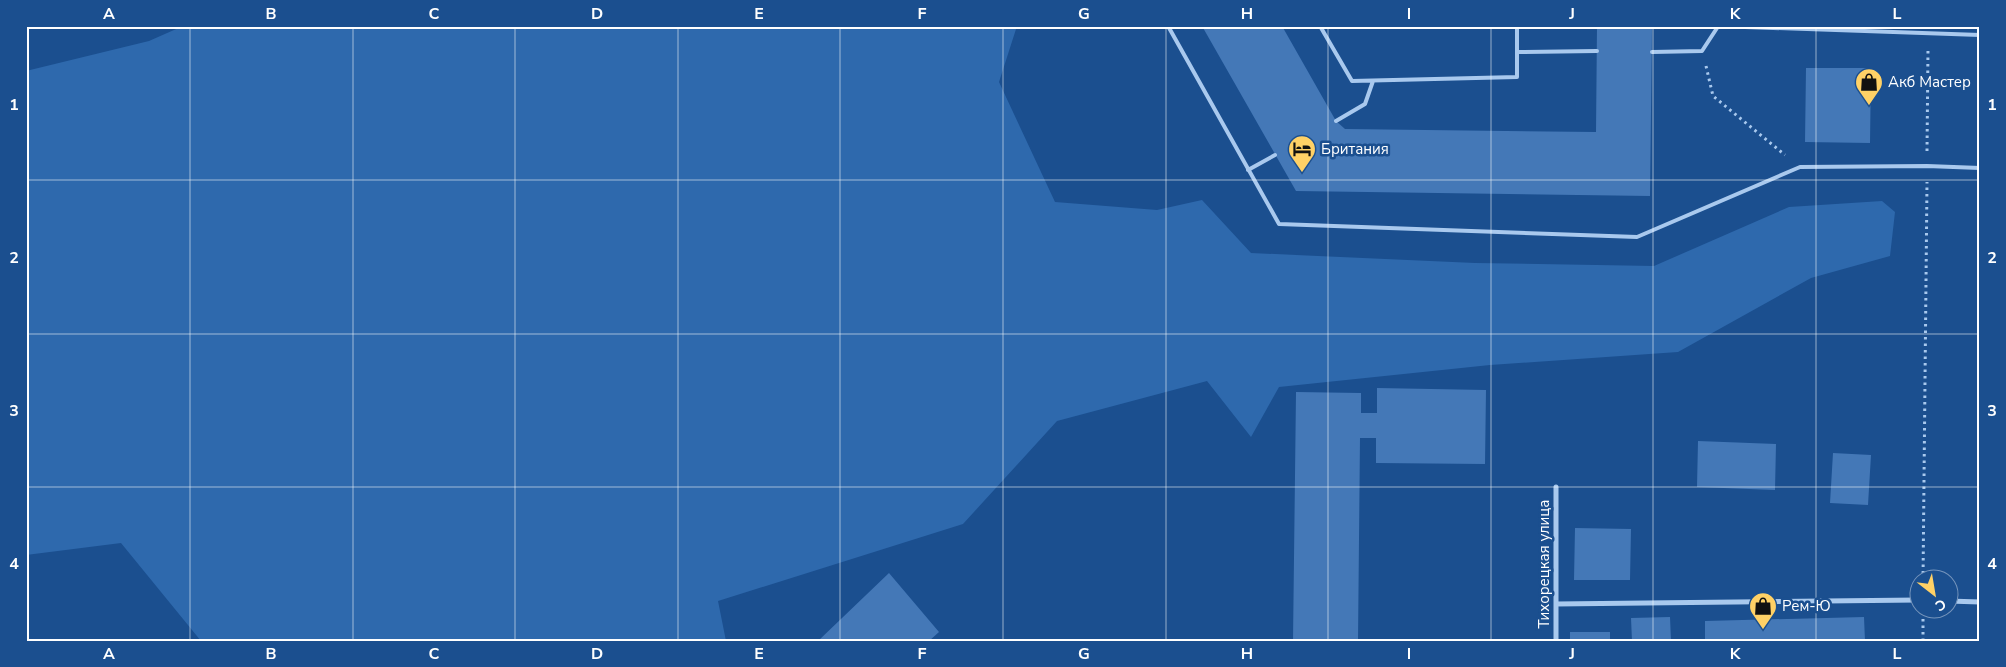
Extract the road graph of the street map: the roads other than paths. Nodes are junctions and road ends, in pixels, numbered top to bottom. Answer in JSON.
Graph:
{"nodes":[{"id":1,"x":1168,"y":26,"type":"edge"},
{"id":2,"x":1320,"y":26,"type":"edge"},
{"id":3,"x":1517,"y":26,"type":"edge"},
{"id":4,"x":1717,"y":27,"type":"edge"},
{"id":5,"x":1980,"y":34,"type":"edge"},
{"id":6,"x":1517,"y":52,"type":"junction"},
{"id":7,"x":1597,"y":52,"type":"dead end"},
{"id":8,"x":1652,"y":52,"type":"dead end"},
{"id":9,"x":1373,"y":81,"type":"junction"},
{"id":10,"x":1336,"y":121,"type":"dead end"},
{"id":11,"x":1275,"y":155,"type":"dead end"},
{"id":12,"x":1980,"y":168,"type":"edge"},
{"id":13,"x":1248,"y":170,"type":"junction"},
{"id":14,"x":1556,"y":486,"type":"dead end"},
{"id":15,"x":1908,"y":600,"type":"edge"},
{"id":16,"x":1958,"y":601,"type":"edge"},
{"id":17,"x":1980,"y":602,"type":"edge"},
{"id":18,"x":1556,"y":604,"type":"junction"},
{"id":19,"x":1556,"y":641,"type":"edge"}],
"edges":[{"from":1,"to":13,"type":"lane"},
{"from":2,"to":9,"type":"lane"},
{"from":3,"to":6,"type":"lane"},
{"from":4,"to":5,"type":"lane"},
{"from":4,"to":8,"type":"lane"},
{"from":6,"to":7,"type":"lane"},
{"from":6,"to":9,"type":"lane"},
{"from":9,"to":10,"type":"lane"},
{"from":11,"to":13,"type":"lane"},
{"from":12,"to":13,"type":"lane"},
{"from":14,"to":18,"type":"street","name":"Тихорецкая улица"},
{"from":15,"to":18,"type":"street"},
{"from":16,"to":17,"type":"street"},
{"from":18,"to":19,"type":"street","name":"Тихорецкая улица"}]}
